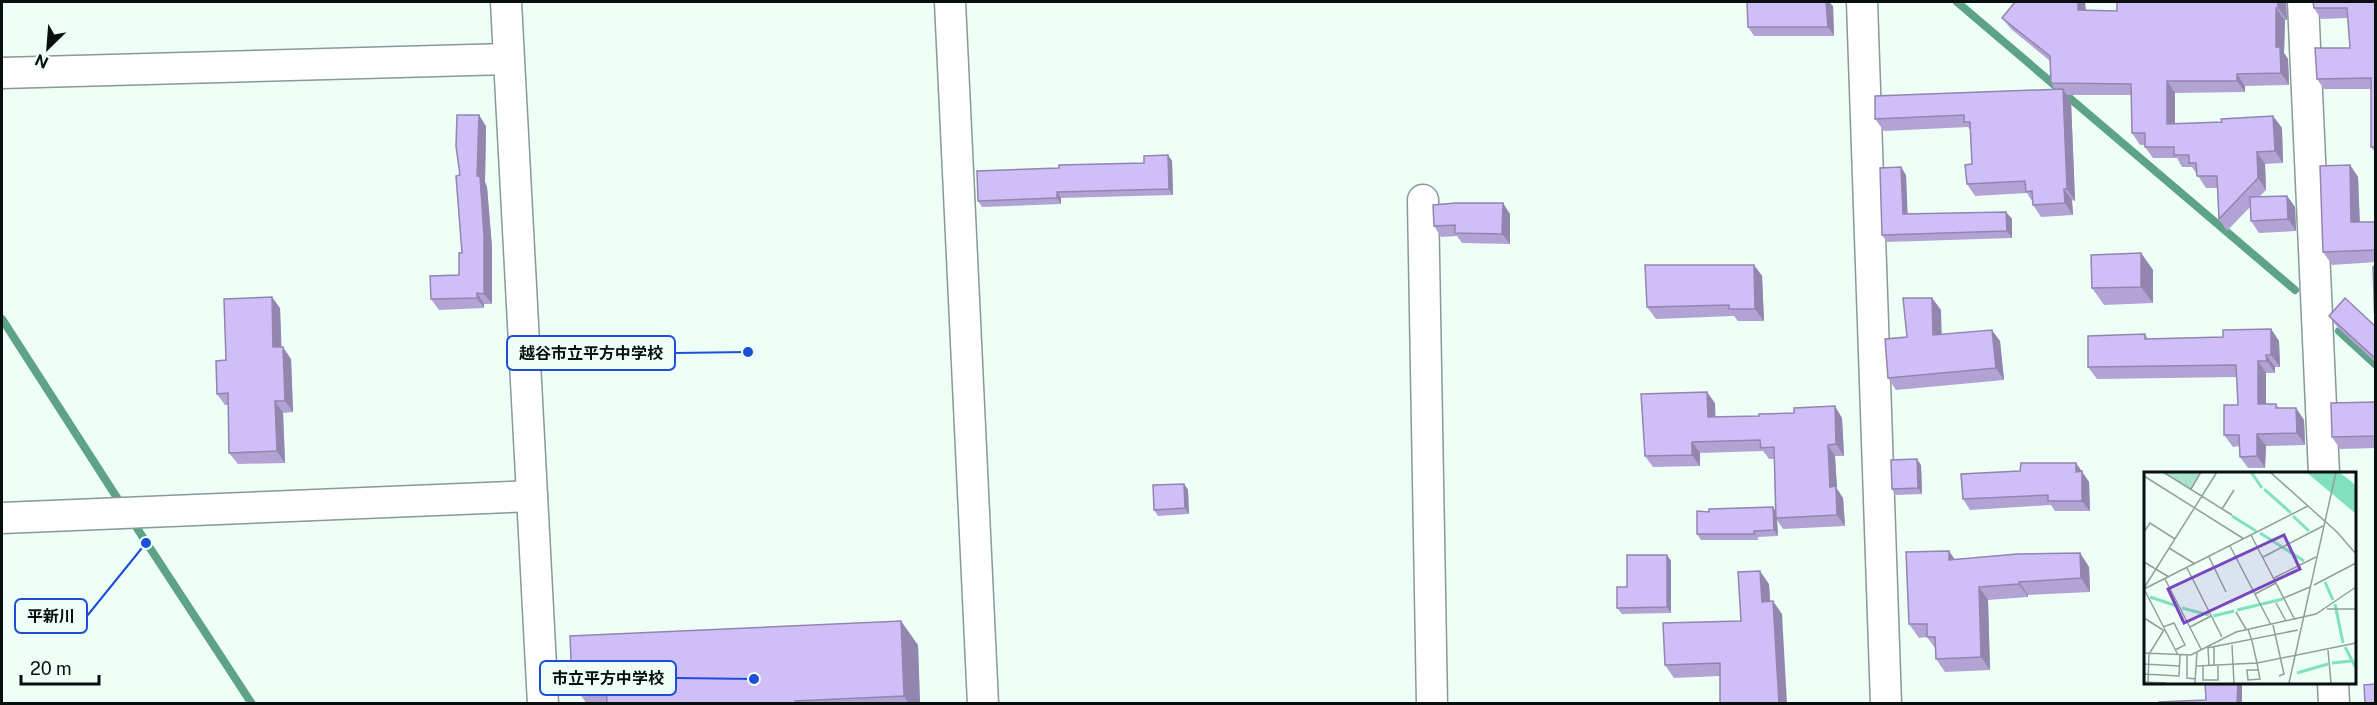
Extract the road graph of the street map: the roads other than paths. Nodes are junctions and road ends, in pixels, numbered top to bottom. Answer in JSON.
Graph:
{"nodes":[{"id":1,"x":506,"y":2,"type":"edge"},
{"id":2,"x":950,"y":2,"type":"edge"},
{"id":3,"x":1862,"y":2,"type":"edge"},
{"id":4,"x":2303,"y":2,"type":"edge"},
{"id":5,"x":508,"y":59,"type":"junction"},
{"id":6,"x":2,"y":73,"type":"edge"},
{"id":7,"x":1423,"y":200,"type":"dead end"},
{"id":8,"x":2324,"y":472,"type":"edge"},
{"id":9,"x":532,"y":496,"type":"junction"},
{"id":10,"x":2,"y":518,"type":"edge"},
{"id":11,"x":2333,"y":684,"type":"edge"},
{"id":12,"x":543,"y":704,"type":"edge"},
{"id":13,"x":983,"y":704,"type":"edge"},
{"id":14,"x":1432,"y":704,"type":"edge"},
{"id":15,"x":1886,"y":704,"type":"edge"},
{"id":16,"x":2334,"y":704,"type":"edge"}],
"edges":[{"from":1,"to":5,"type":"street"},
{"from":2,"to":13,"type":"street"},
{"from":3,"to":15,"type":"street"},
{"from":4,"to":8,"type":"street"},
{"from":5,"to":6,"type":"street"},
{"from":5,"to":9,"type":"street"},
{"from":7,"to":14,"type":"street"},
{"from":9,"to":10,"type":"street"},
{"from":9,"to":12,"type":"street"},
{"from":11,"to":16,"type":"street"}]}
